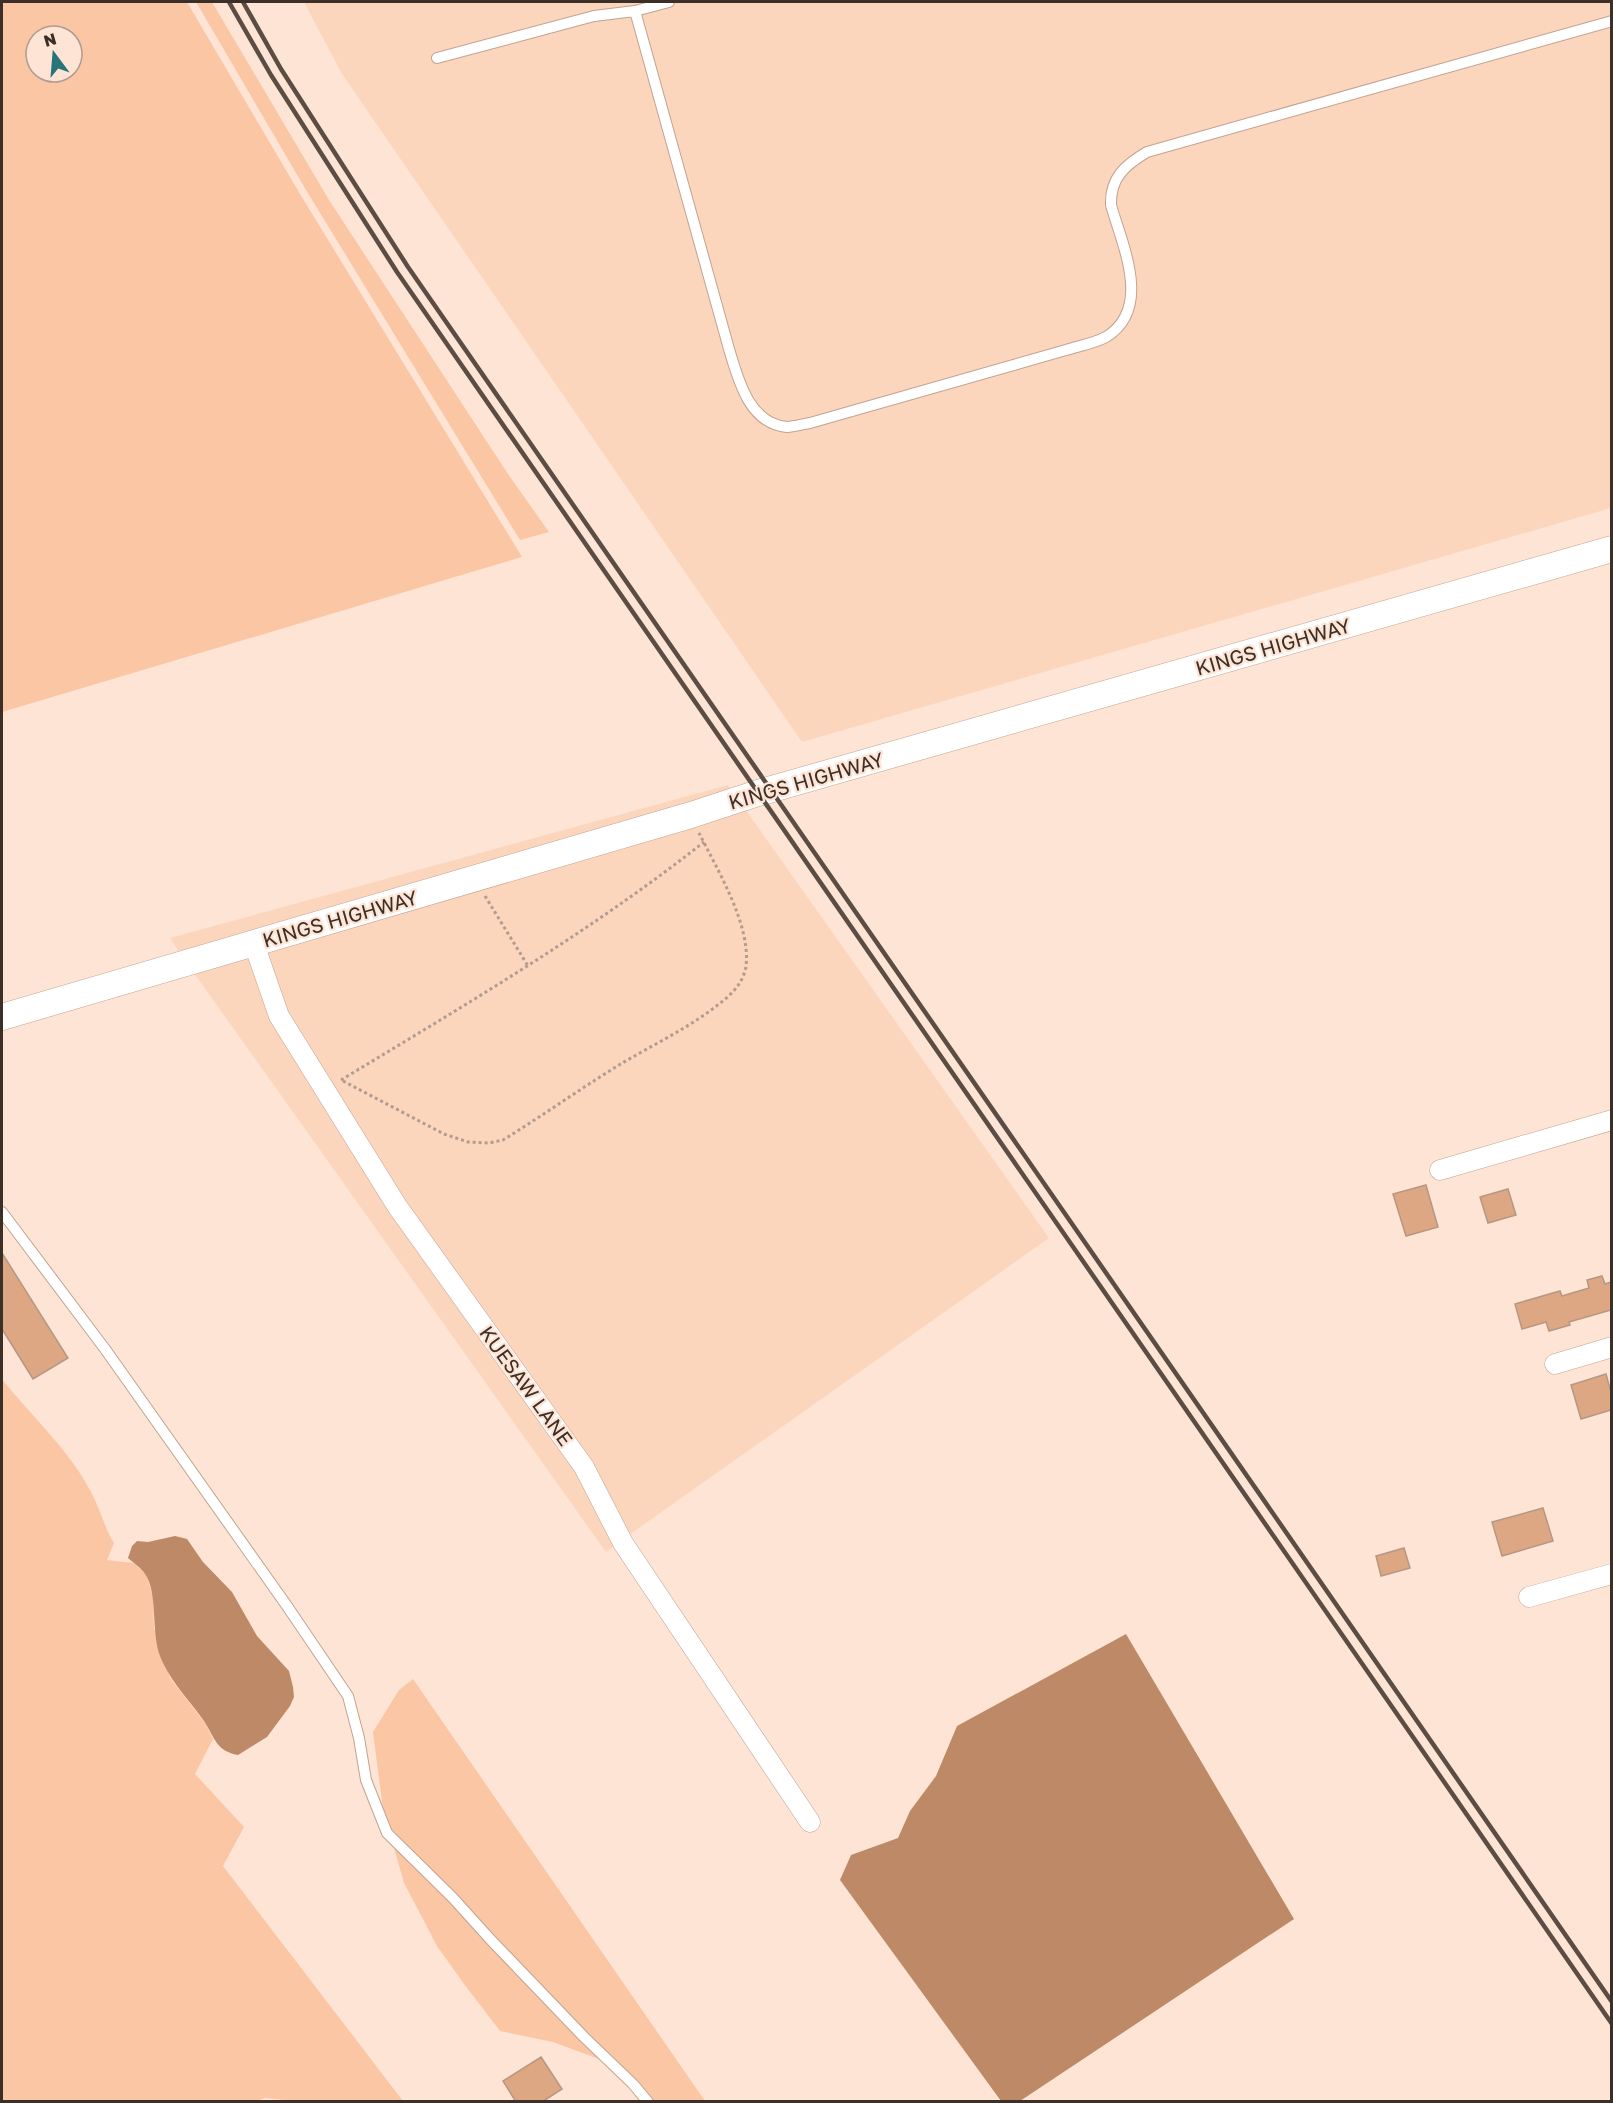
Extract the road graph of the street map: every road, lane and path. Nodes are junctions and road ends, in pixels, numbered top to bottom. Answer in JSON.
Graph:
{"nodes":[{"id":1,"x":669,"y":2,"type":"edge"},
{"id":2,"x":635,"y":11,"type":"junction"},
{"id":3,"x":1611,"y":21,"type":"edge"},
{"id":4,"x":437,"y":58,"type":"dead end"},
{"id":5,"x":1611,"y":549,"type":"edge"},
{"id":6,"x":690,"y":815,"type":"junction"},
{"id":7,"x":704,"y":842,"type":"junction"},
{"id":8,"x":474,"y":879,"type":"junction"},
{"id":9,"x":254,"y":944,"type":"junction"},
{"id":10,"x":528,"y":966,"type":"junction"},
{"id":11,"x":2,"y":1017,"type":"edge"},
{"id":12,"x":308,"y":1063,"type":"junction"},
{"id":13,"x":340,"y":1080,"type":"junction"},
{"id":14,"x":1611,"y":1120,"type":"edge"},
{"id":15,"x":1440,"y":1170,"type":"dead end"},
{"id":16,"x":2,"y":1212,"type":"edge"},
{"id":17,"x":1611,"y":1347,"type":"edge"},
{"id":18,"x":1555,"y":1364,"type":"dead end"},
{"id":19,"x":1611,"y":1574,"type":"edge"},
{"id":20,"x":1529,"y":1597,"type":"dead end"},
{"id":21,"x":810,"y":1822,"type":"dead end"},
{"id":22,"x":648,"y":2102,"type":"edge"}],
"edges":[{"from":1,"to":2,"type":"lane"},
{"from":2,"to":3,"type":"lane"},
{"from":2,"to":4,"type":"lane"},
{"from":5,"to":6,"type":"street","name":"KINGS HIGHWAY"},
{"from":6,"to":7,"type":"path"},
{"from":6,"to":8,"type":"street","name":"KINGS HIGHWAY"},
{"from":7,"to":10,"type":"path"},
{"from":7,"to":13,"type":"path"},
{"from":8,"to":9,"type":"street","name":"KINGS HIGHWAY"},
{"from":8,"to":10,"type":"path"},
{"from":9,"to":11,"type":"street","name":"KINGS HIGHWAY"},
{"from":9,"to":12,"type":"street","name":"KUESAW LANE"},
{"from":10,"to":13,"type":"path"},
{"from":12,"to":13,"type":"path"},
{"from":12,"to":21,"type":"street","name":"KUESAW LANE"},
{"from":14,"to":15,"type":"street"},
{"from":16,"to":22,"type":"lane"},
{"from":17,"to":18,"type":"street"},
{"from":19,"to":20,"type":"street"}]}
